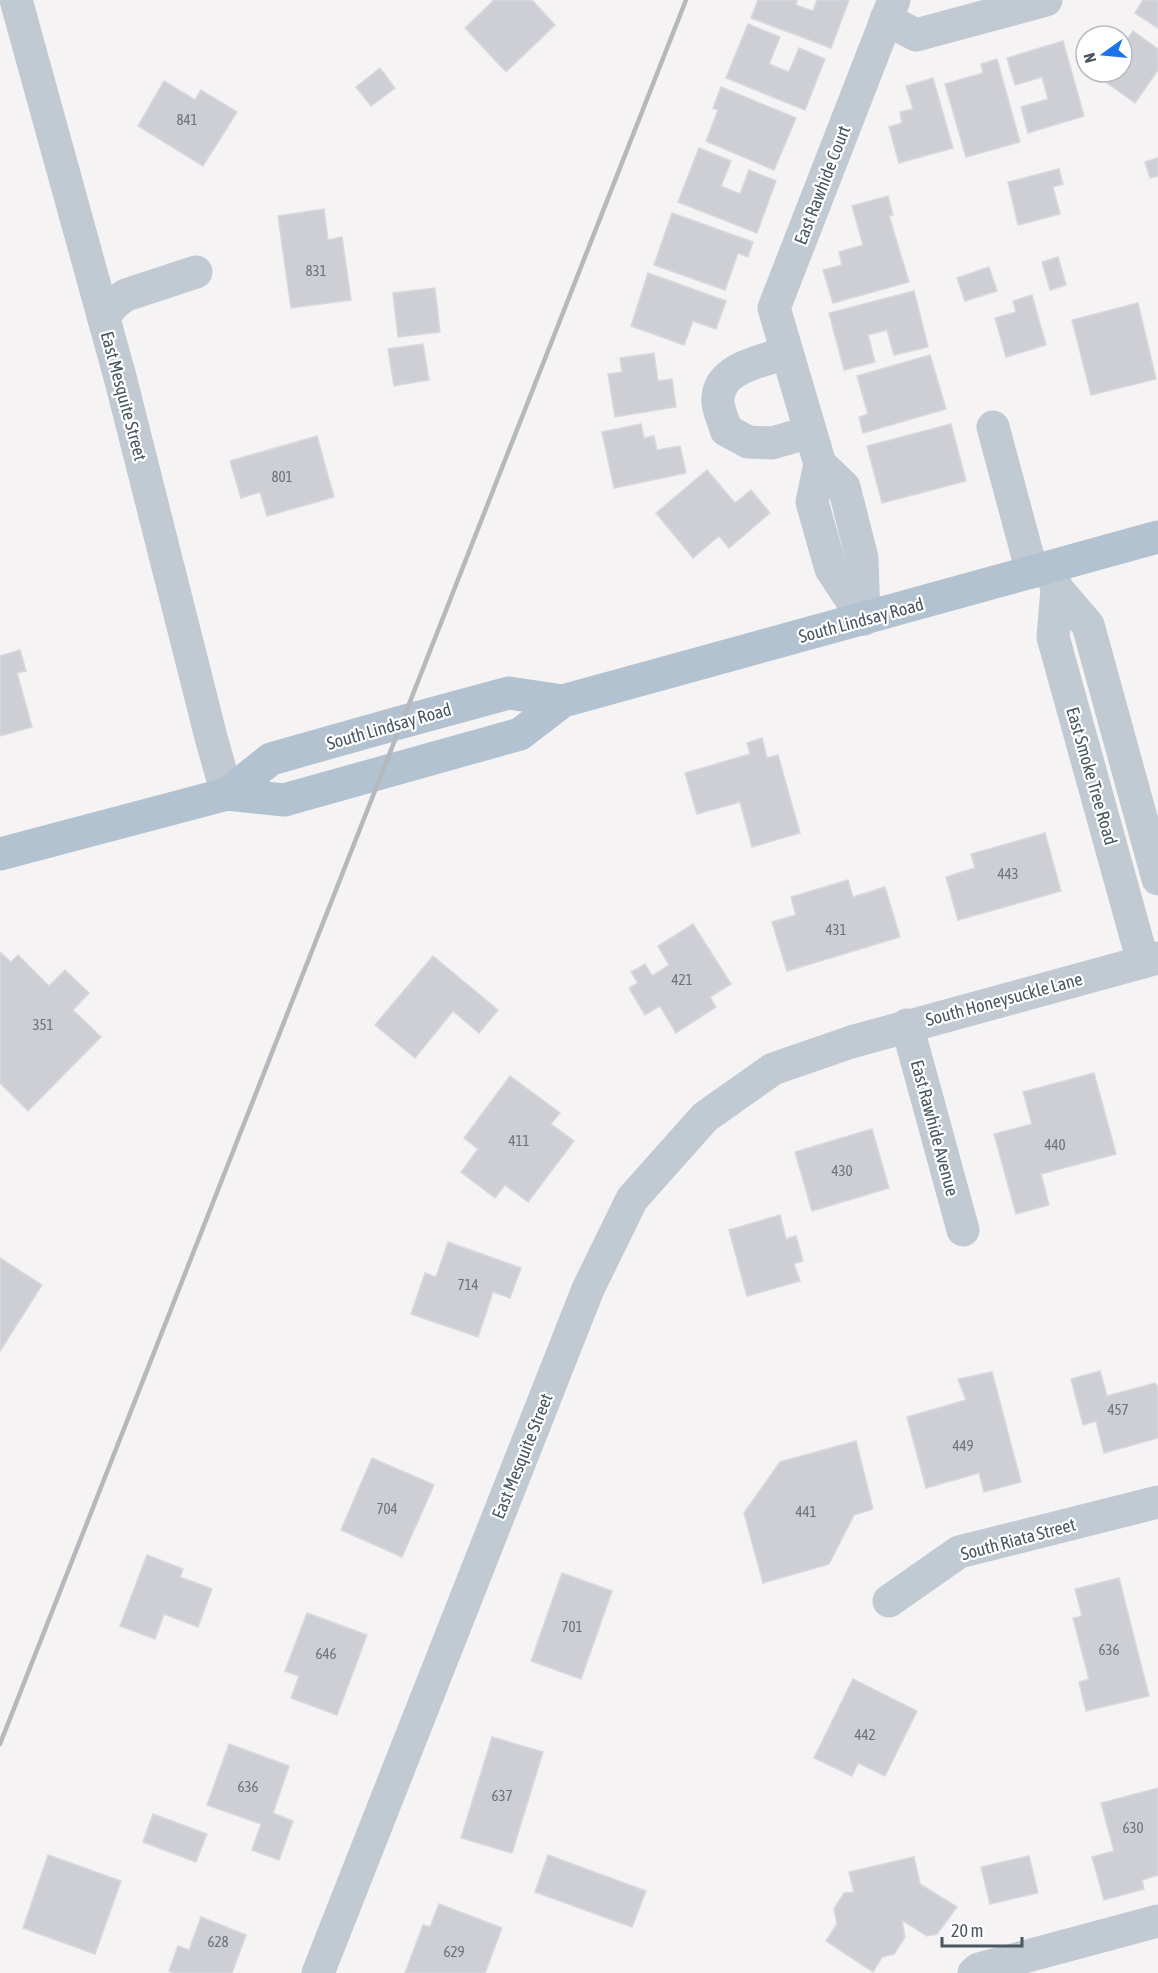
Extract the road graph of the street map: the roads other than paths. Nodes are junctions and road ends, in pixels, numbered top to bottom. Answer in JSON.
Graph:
{"nodes":[{"id":1,"x":16,"y":0,"type":"edge"},
{"id":2,"x":1046,"y":0,"type":"edge"},
{"id":3,"x":890,"y":9,"type":"edge"},
{"id":4,"x":196,"y":272,"type":"dead end"},
{"id":5,"x":103,"y":316,"type":"junction"},
{"id":6,"x":787,"y":353,"type":"junction"},
{"id":7,"x":993,"y":427,"type":"dead end"},
{"id":8,"x":810,"y":432,"type":"junction"},
{"id":9,"x":1158,"y":537,"type":"edge"},
{"id":10,"x":1046,"y":576,"type":"junction"},
{"id":11,"x":864,"y":619,"type":"junction"},
{"id":12,"x":563,"y":701,"type":"junction"},
{"id":13,"x":227,"y":794,"type":"junction"},
{"id":14,"x":0,"y":854,"type":"edge"},
{"id":15,"x":1158,"y":879,"type":"edge"},
{"id":16,"x":1150,"y":959,"type":"edge"},
{"id":17,"x":907,"y":1025,"type":"junction"},
{"id":18,"x":851,"y":1042,"type":"joint"},
{"id":19,"x":963,"y":1230,"type":"dead end"},
{"id":20,"x":1158,"y":1502,"type":"edge"},
{"id":21,"x":889,"y":1601,"type":"dead end"},
{"id":22,"x":1158,"y":1921,"type":"edge"},
{"id":23,"x":318,"y":1973,"type":"edge"},
{"id":24,"x":974,"y":1973,"type":"edge"}],
"edges":[{"from":1,"to":5,"type":"street","name":"East Mesquite Street"},
{"from":2,"to":3,"type":"street","name":"East Rawhide Court"},
{"from":3,"to":6,"type":"street","name":"East Rawhide Court"},
{"from":4,"to":5,"type":"street"},
{"from":5,"to":13,"type":"street","name":"East Mesquite Street"},
{"from":6,"to":8,"type":"street","name":"East Rawhide Court"},
{"from":6,"to":8,"type":"street"},
{"from":7,"to":10,"type":"street"},
{"from":8,"to":11,"type":"street","name":"East Rawhide Court"},
{"from":9,"to":10,"type":"main road","name":"South Lindsay Road"},
{"from":10,"to":11,"type":"main road","name":"South Lindsay Road"},
{"from":10,"to":15,"type":"street","name":"East Smoke Tree Road"},
{"from":10,"to":16,"type":"street","name":"East Smoke Tree Road"},
{"from":11,"to":12,"type":"main road","name":"South Lindsay Road"},
{"from":12,"to":13,"type":"main road","name":"South Lindsay Road"},
{"from":12,"to":13,"type":"main road","name":"South Lindsay Road"},
{"from":13,"to":14,"type":"main road","name":"South Lindsay Road"},
{"from":16,"to":17,"type":"street","name":"South Honeysuckle Lane"},
{"from":17,"to":18,"type":"street","name":"South Honeysuckle Lane"},
{"from":17,"to":19,"type":"street","name":"East Rawhide Avenue"},
{"from":18,"to":23,"type":"street","name":"East Mesquite Street"},
{"from":20,"to":21,"type":"street","name":"South Riata Street"},
{"from":22,"to":24,"type":"street"}]}
